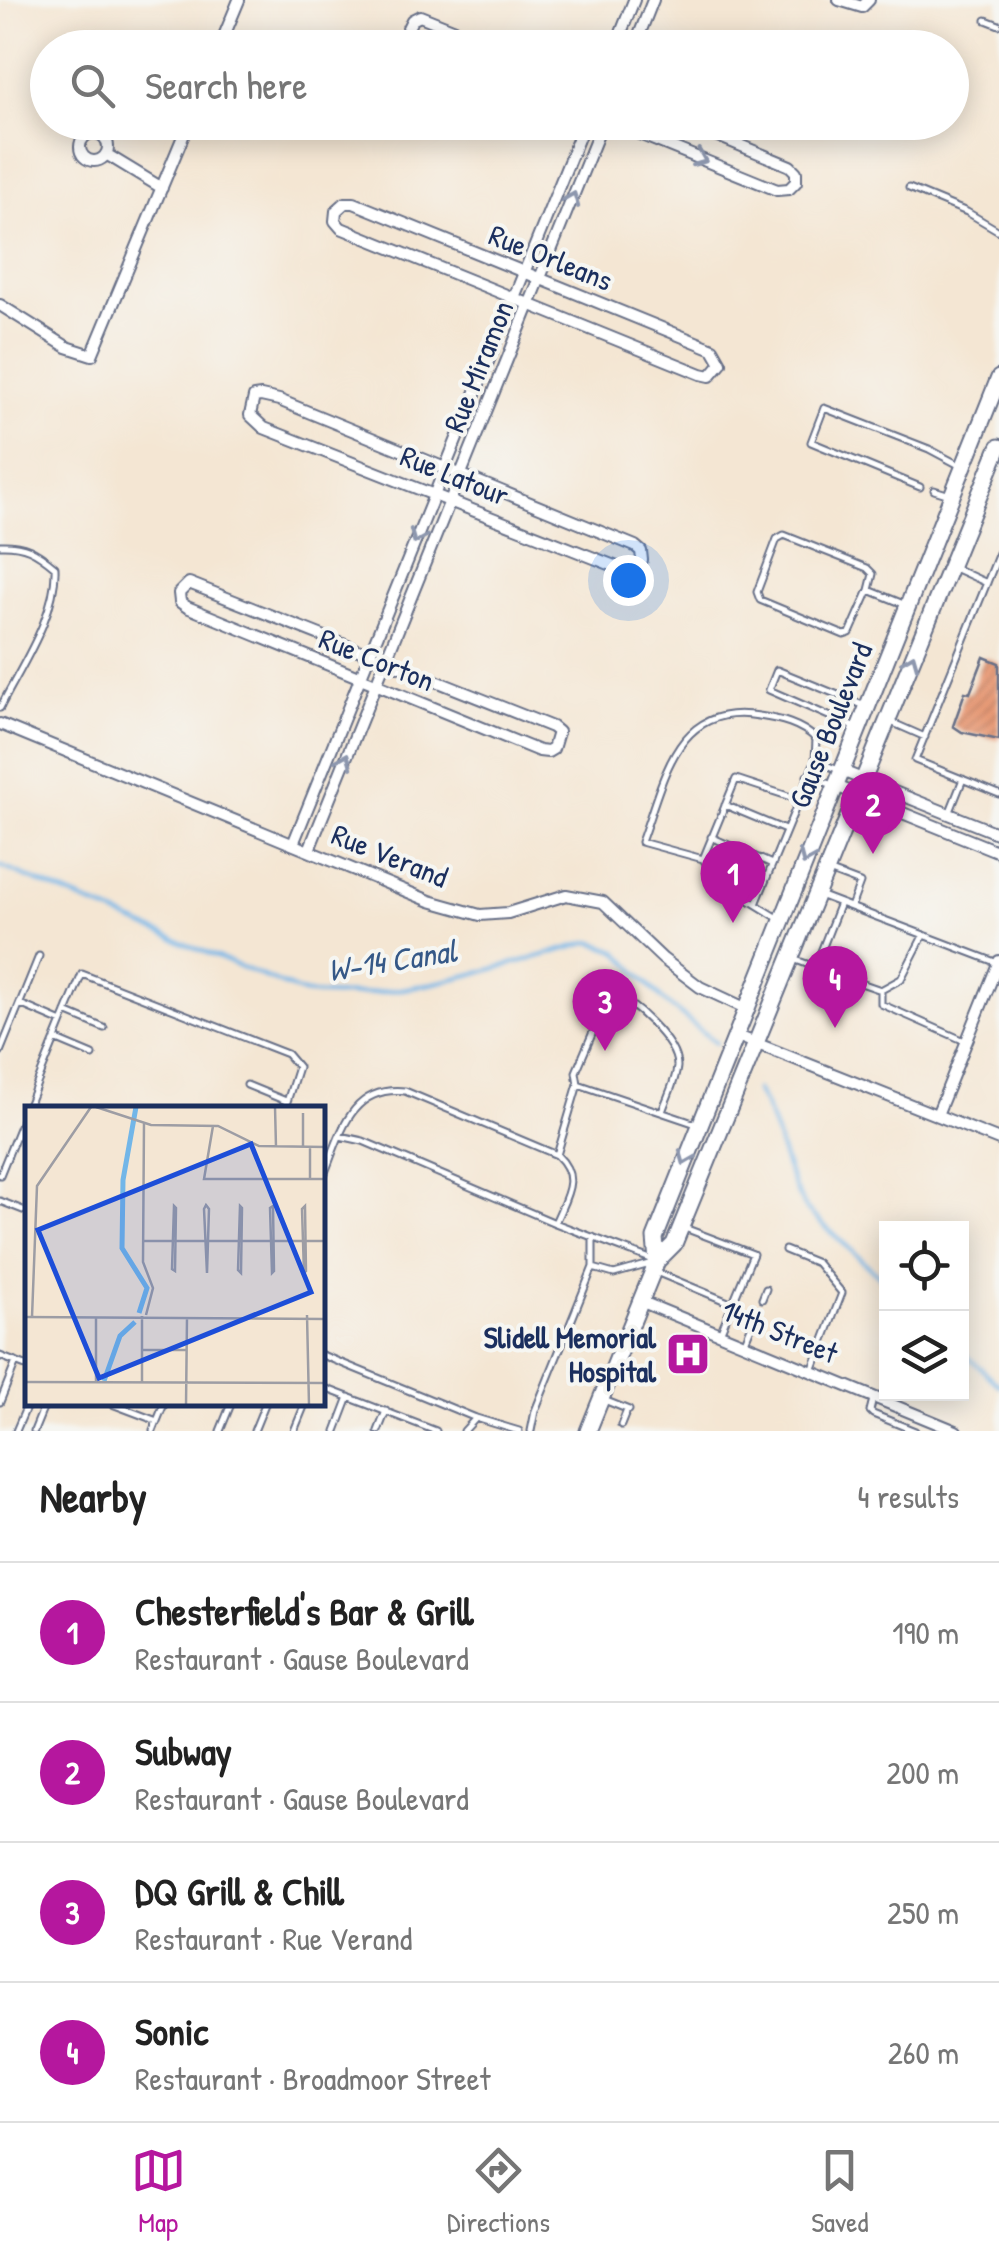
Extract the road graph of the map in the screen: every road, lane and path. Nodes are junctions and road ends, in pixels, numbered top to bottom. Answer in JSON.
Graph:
{"nodes":[{"id":1,"x":238,"y":0,"type":"edge"},
{"id":2,"x":634,"y":0,"type":"edge"},
{"id":3,"x":653,"y":0,"type":"edge"},
{"id":4,"x":839,"y":0,"type":"edge"},
{"id":5,"x":869,"y":0,"type":"edge"},
{"id":6,"x":986,"y":20,"type":"dead end"},
{"id":7,"x":999,"y":25,"type":"edge"},
{"id":8,"x":226,"y":30,"type":"edge"},
{"id":9,"x":408,"y":30,"type":"edge"},
{"id":10,"x":455,"y":30,"type":"edge"},
{"id":11,"x":622,"y":30,"type":"edge"},
{"id":12,"x":641,"y":30,"type":"edge"},
{"id":13,"x":182,"y":140,"type":"edge"},
{"id":14,"x":577,"y":140,"type":"edge"},
{"id":15,"x":599,"y":140,"type":"edge"},
{"id":16,"x":652,"y":140,"type":"edge"},
{"id":17,"x":727,"y":140,"type":"edge"},
{"id":18,"x":106,"y":154,"type":"dead end"},
{"id":19,"x":162,"y":188,"type":"junction"},
{"id":20,"x":909,"y":188,"type":"dead end"},
{"id":21,"x":999,"y":231,"type":"edge"},
{"id":22,"x":524,"y":273,"type":"junction"},
{"id":23,"x":540,"y":279,"type":"junction"},
{"id":24,"x":513,"y":299,"type":"junction"},
{"id":25,"x":0,"y":304,"type":"edge"},
{"id":26,"x":529,"y":306,"type":"junction"},
{"id":27,"x":999,"y":378,"type":"edge"},
{"id":28,"x":999,"y":447,"type":"edge"},
{"id":29,"x":963,"y":467,"type":"junction"},
{"id":30,"x":444,"y":469,"type":"junction"},
{"id":31,"x":460,"y":475,"type":"junction"},
{"id":32,"x":920,"y":487,"type":"dead end"},
{"id":33,"x":934,"y":490,"type":"dead end"},
{"id":34,"x":434,"y":494,"type":"junction"},
{"id":35,"x":952,"y":496,"type":"junction"},
{"id":36,"x":450,"y":500,"type":"junction"},
{"id":37,"x":0,"y":545,"type":"edge"},
{"id":38,"x":999,"y":553,"type":"edge"},
{"id":39,"x":928,"y":554,"type":"junction"},
{"id":40,"x":950,"y":566,"type":"junction"},
{"id":41,"x":988,"y":582,"type":"junction"},
{"id":42,"x":869,"y":590,"type":"junction"},
{"id":43,"x":908,"y":605,"type":"junction"},
{"id":44,"x":370,"y":653,"type":"junction"},
{"id":45,"x":386,"y":660,"type":"junction"},
{"id":46,"x":359,"y":679,"type":"junction"},
{"id":47,"x":376,"y":686,"type":"junction"},
{"id":48,"x":867,"y":707,"type":"junction"},
{"id":49,"x":0,"y":708,"type":"edge"},
{"id":50,"x":887,"y":720,"type":"junction"},
{"id":51,"x":0,"y":724,"type":"edge"},
{"id":52,"x":858,"y":729,"type":"junction"},
{"id":53,"x":925,"y":736,"type":"junction"},
{"id":54,"x":815,"y":760,"type":"junction"},
{"id":55,"x":807,"y":776,"type":"junction"},
{"id":56,"x":839,"y":778,"type":"junction"},
{"id":57,"x":962,"y":779,"type":"junction"},
{"id":58,"x":860,"y":786,"type":"junction"},
{"id":59,"x":999,"y":794,"type":"edge"},
{"id":60,"x":797,"y":799,"type":"junction"},
{"id":61,"x":724,"y":804,"type":"junction"},
{"id":62,"x":950,"y":814,"type":"junction"},
{"id":63,"x":785,"y":830,"type":"junction"},
{"id":64,"x":945,"y":830,"type":"junction"},
{"id":65,"x":999,"y":834,"type":"edge"},
{"id":66,"x":711,"y":838,"type":"junction"},
{"id":67,"x":293,"y":844,"type":"junction"},
{"id":68,"x":309,"y":850,"type":"junction"},
{"id":69,"x":999,"y":852,"type":"edge"},
{"id":70,"x":703,"y":859,"type":"junction"},
{"id":71,"x":772,"y":864,"type":"junction"},
{"id":72,"x":826,"y":870,"type":"junction"},
{"id":73,"x":816,"y":894,"type":"junction"},
{"id":74,"x":756,"y":904,"type":"junction"},
{"id":75,"x":840,"y":904,"type":"junction"},
{"id":76,"x":851,"y":908,"type":"junction"},
{"id":77,"x":780,"y":919,"type":"junction"},
{"id":78,"x":924,"y":935,"type":"junction"},
{"id":79,"x":40,"y":956,"type":"dead end"},
{"id":80,"x":790,"y":958,"type":"junction"},
{"id":81,"x":999,"y":962,"type":"edge"},
{"id":82,"x":815,"y":967,"type":"junction"},
{"id":83,"x":881,"y":990,"type":"junction"},
{"id":84,"x":20,"y":1004,"type":"junction"},
{"id":85,"x":745,"y":1008,"type":"junction"},
{"id":86,"x":66,"y":1012,"type":"junction"},
{"id":87,"x":62,"y":1022,"type":"junction"},
{"id":88,"x":104,"y":1028,"type":"dead end"},
{"id":89,"x":735,"y":1035,"type":"junction"},
{"id":90,"x":54,"y":1039,"type":"junction"},
{"id":91,"x":967,"y":1042,"type":"junction"},
{"id":92,"x":755,"y":1043,"type":"junction"},
{"id":93,"x":0,"y":1052,"type":"edge"},
{"id":94,"x":93,"y":1056,"type":"dead end"},
{"id":95,"x":578,"y":1084,"type":"junction"},
{"id":96,"x":247,"y":1085,"type":"dead end"},
{"id":97,"x":286,"y":1105,"type":"edge"},
{"id":98,"x":27,"y":1106,"type":"edge"},
{"id":99,"x":25,"y":1112,"type":"edge"},
{"id":100,"x":662,"y":1112,"type":"junction"},
{"id":101,"x":937,"y":1115,"type":"junction"},
{"id":102,"x":699,"y":1125,"type":"junction"},
{"id":103,"x":340,"y":1136,"type":"junction"},
{"id":104,"x":999,"y":1140,"type":"edge"},
{"id":105,"x":557,"y":1155,"type":"junction"},
{"id":106,"x":325,"y":1173,"type":"edge"},
{"id":107,"x":0,"y":1175,"type":"edge"},
{"id":108,"x":0,"y":1201,"type":"edge"},
{"id":109,"x":25,"y":1211,"type":"edge"},
{"id":110,"x":555,"y":1222,"type":"junction"},
{"id":111,"x":681,"y":1226,"type":"junction"},
{"id":112,"x":594,"y":1237,"type":"junction"},
{"id":113,"x":785,"y":1250,"type":"dead end"},
{"id":114,"x":655,"y":1266,"type":"junction"},
{"id":115,"x":593,"y":1268,"type":"junction"},
{"id":116,"x":766,"y":1289,"type":"dead end"},
{"id":117,"x":762,"y":1299,"type":"dead end"},
{"id":118,"x":640,"y":1301,"type":"junction"},
{"id":119,"x":732,"y":1304,"type":"junction"},
{"id":120,"x":758,"y":1310,"type":"dead end"},
{"id":121,"x":720,"y":1334,"type":"junction"},
{"id":122,"x":744,"y":1344,"type":"junction"},
{"id":123,"x":0,"y":1356,"type":"edge"},
{"id":124,"x":325,"y":1357,"type":"edge"},
{"id":125,"x":16,"y":1362,"type":"junction"},
{"id":126,"x":25,"y":1366,"type":"edge"},
{"id":127,"x":812,"y":1371,"type":"junction"},
{"id":128,"x":325,"y":1388,"type":"edge"},
{"id":129,"x":874,"y":1396,"type":"junction"},
{"id":130,"x":349,"y":1397,"type":"junction"},
{"id":131,"x":601,"y":1399,"type":"junction"},
{"id":132,"x":0,"y":1402,"type":"edge"},
{"id":133,"x":27,"y":1406,"type":"edge"},
{"id":134,"x":44,"y":1406,"type":"edge"},
{"id":135,"x":117,"y":1406,"type":"edge"},
{"id":136,"x":163,"y":1406,"type":"edge"},
{"id":137,"x":230,"y":1406,"type":"edge"},
{"id":138,"x":263,"y":1406,"type":"edge"},
{"id":139,"x":304,"y":1406,"type":"edge"},
{"id":140,"x":386,"y":1411,"type":"junction"},
{"id":141,"x":476,"y":1418,"type":"junction"},
{"id":142,"x":157,"y":1421,"type":"junction"},
{"id":143,"x":620,"y":1425,"type":"dead end"},
{"id":144,"x":935,"y":1426,"type":"edge"},
{"id":145,"x":421,"y":1428,"type":"edge"},
{"id":146,"x":16,"y":1431,"type":"edge"},
{"id":147,"x":34,"y":1431,"type":"edge"},
{"id":148,"x":153,"y":1431,"type":"edge"},
{"id":149,"x":220,"y":1431,"type":"edge"},
{"id":150,"x":254,"y":1431,"type":"edge"},
{"id":151,"x":294,"y":1431,"type":"edge"},
{"id":152,"x":336,"y":1431,"type":"edge"},
{"id":153,"x":378,"y":1431,"type":"edge"},
{"id":154,"x":436,"y":1431,"type":"edge"},
{"id":155,"x":464,"y":1431,"type":"edge"},
{"id":156,"x":519,"y":1431,"type":"edge"},
{"id":157,"x":531,"y":1431,"type":"edge"},
{"id":158,"x":588,"y":1431,"type":"edge"},
{"id":159,"x":915,"y":1431,"type":"edge"},
{"id":160,"x":956,"y":1431,"type":"edge"}],
"edges":[{"from":1,"to":8,"type":"street"},
{"from":2,"to":11,"type":"street"},
{"from":3,"to":12,"type":"street"},
{"from":4,"to":5,"type":"street"},
{"from":6,"to":7,"type":"lane"},
{"from":9,"to":10,"type":"street"},
{"from":13,"to":19,"type":"street"},
{"from":14,"to":22,"type":"street","name":"Rue Miramon"},
{"from":23,"to":15,"type":"street","name":"Rue Miramon","one_way":true},
{"from":16,"to":17,"type":"street","one_way":true},
{"from":18,"to":19,"type":"street"},
{"from":19,"to":25,"type":"street"},
{"from":20,"to":21,"type":"lane"},
{"from":22,"to":23,"type":"street","name":"Rue Orleans"},
{"from":22,"to":24,"type":"street","name":"Rue Miramon"},
{"from":22,"to":24,"type":"street","name":"Rue Orleans"},
{"from":23,"to":26,"type":"street","name":"Rue Miramon"},
{"from":23,"to":26,"type":"street","name":"Rue Orleans"},
{"from":24,"to":26,"type":"street","name":"Rue Orleans"},
{"from":24,"to":30,"type":"street","name":"Rue Miramon"},
{"from":26,"to":31,"type":"street","name":"Rue Miramon"},
{"from":27,"to":29,"type":"main road","name":"Gause Boulevard"},
{"from":28,"to":40,"type":"main road","name":"Gause Boulevard"},
{"from":29,"to":32,"type":"lane"},
{"from":29,"to":35,"type":"main road","name":"Gause Boulevard"},
{"from":30,"to":31,"type":"street","name":"Rue Latour"},
{"from":30,"to":34,"type":"street","name":"Rue Miramon"},
{"from":30,"to":34,"type":"street","name":"Rue Latour"},
{"from":31,"to":36,"type":"street","name":"Rue Miramon"},
{"from":31,"to":36,"type":"street","name":"Rue Latour"},
{"from":33,"to":35,"type":"lane"},
{"from":34,"to":36,"type":"street","name":"Rue Latour"},
{"from":34,"to":44,"type":"street","name":"Rue Miramon","one_way":true},
{"from":35,"to":39,"type":"main road","name":"Gause Boulevard"},
{"from":36,"to":45,"type":"street","name":"Rue Miramon"},
{"from":37,"to":49,"type":"lane"},
{"from":38,"to":41,"type":"lane"},
{"from":39,"to":40,"type":"main road"},
{"from":39,"to":43,"type":"main road","name":"Gause Boulevard"},
{"from":40,"to":41,"type":"lane"},
{"from":50,"to":40,"type":"main road","name":"Gause Boulevard","one_way":true},
{"from":41,"to":53,"type":"lane"},
{"from":42,"to":42,"type":"lane"},
{"from":42,"to":43,"type":"lane"},
{"from":43,"to":48,"type":"main road","name":"Gause Boulevard"},
{"from":44,"to":45,"type":"street","name":"Rue Corton"},
{"from":44,"to":46,"type":"street","name":"Rue Miramon"},
{"from":44,"to":46,"type":"street","name":"Rue Corton"},
{"from":45,"to":47,"type":"street","name":"Rue Miramon"},
{"from":45,"to":47,"type":"street","name":"Rue Corton"},
{"from":46,"to":47,"type":"street","name":"Rue Corton"},
{"from":46,"to":67,"type":"street","name":"Rue Miramon"},
{"from":68,"to":47,"type":"street","name":"Rue Miramon","one_way":true},
{"from":48,"to":52,"type":"main road","name":"Gause Boulevard"},
{"from":48,"to":52,"type":"lane"},
{"from":50,"to":53,"type":"lane"},
{"from":50,"to":58,"type":"main road","name":"Gause Boulevard"},
{"from":51,"to":67,"type":"street","name":"Rue Verand"},
{"from":52,"to":56,"type":"main road","name":"Gause Boulevard"},
{"from":53,"to":57,"type":"lane"},
{"from":54,"to":55,"type":"lane"},
{"from":54,"to":56,"type":"lane"},
{"from":54,"to":70,"type":"lane"},
{"from":55,"to":56,"type":"lane"},
{"from":55,"to":60,"type":"lane"},
{"from":56,"to":58,"type":"street"},
{"from":56,"to":58,"type":"street"},
{"from":56,"to":77,"type":"main road","name":"Gause Boulevard","one_way":true},
{"from":57,"to":59,"type":"lane"},
{"from":57,"to":62,"type":"lane"},
{"from":58,"to":62,"type":"street"},
{"from":58,"to":64,"type":"street"},
{"from":58,"to":72,"type":"main road","name":"Gause Boulevard"},
{"from":60,"to":61,"type":"lane"},
{"from":60,"to":63,"type":"lane"},
{"from":61,"to":63,"type":"lane"},
{"from":61,"to":66,"type":"lane"},
{"from":62,"to":64,"type":"street"},
{"from":62,"to":65,"type":"street"},
{"from":63,"to":71,"type":"lane"},
{"from":64,"to":69,"type":"street"},
{"from":66,"to":70,"type":"lane"},
{"from":66,"to":71,"type":"lane"},
{"from":67,"to":68,"type":"street","name":"Rue Verand"},
{"from":68,"to":85,"type":"street","name":"Rue Verand"},
{"from":70,"to":74,"type":"lane"},
{"from":71,"to":74,"type":"lane"},
{"from":72,"to":73,"type":"main road","name":"Gause Boulevard"},
{"from":72,"to":76,"type":"lane"},
{"from":73,"to":75,"type":"lane"},
{"from":73,"to":80,"type":"main road","name":"Gause Boulevard"},
{"from":74,"to":77,"type":"lane"},
{"from":75,"to":76,"type":"lane"},
{"from":75,"to":82,"type":"lane"},
{"from":76,"to":78,"type":"lane"},
{"from":77,"to":85,"type":"main road","name":"Gause Boulevard"},
{"from":78,"to":81,"type":"lane"},
{"from":78,"to":83,"type":"lane"},
{"from":79,"to":84,"type":"lane"},
{"from":80,"to":82,"type":"lane"},
{"from":80,"to":92,"type":"main road","name":"Gause Boulevard"},
{"from":81,"to":91,"type":"street"},
{"from":82,"to":83,"type":"lane"},
{"from":83,"to":91,"type":"lane"},
{"from":84,"to":87,"type":"lane"},
{"from":84,"to":93,"type":"lane"},
{"from":85,"to":89,"type":"main road","name":"Gause Boulevard"},
{"from":86,"to":87,"type":"lane"},
{"from":86,"to":88,"type":"lane"},
{"from":86,"to":97,"type":"lane"},
{"from":87,"to":90,"type":"lane"},
{"from":89,"to":92,"type":"street"},
{"from":89,"to":102,"type":"main road","name":"Gause Boulevard"},
{"from":90,"to":94,"type":"lane"},
{"from":90,"to":98,"type":"lane"},
{"from":91,"to":101,"type":"street"},
{"from":92,"to":101,"type":"street"},
{"from":92,"to":111,"type":"main road","name":"Gause Boulevard"},
{"from":95,"to":100,"type":"lane"},
{"from":95,"to":100,"type":"lane"},
{"from":95,"to":105,"type":"lane"},
{"from":96,"to":97,"type":"lane"},
{"from":99,"to":107,"type":"lane"},
{"from":100,"to":102,"type":"lane"},
{"from":101,"to":104,"type":"street"},
{"from":102,"to":114,"type":"main road","name":"Gause Boulevard","one_way":true},
{"from":103,"to":105,"type":"lane"},
{"from":103,"to":106,"type":"lane"},
{"from":103,"to":110,"type":"lane"},
{"from":105,"to":110,"type":"lane"},
{"from":108,"to":109,"type":"lane"},
{"from":110,"to":112,"type":"lane"},
{"from":111,"to":114,"type":"main road","name":"Gause Boulevard"},
{"from":111,"to":119,"type":"lane"},
{"from":112,"to":114,"type":"lane"},
{"from":112,"to":115,"type":"lane"},
{"from":113,"to":127,"type":"lane"},
{"from":114,"to":115,"type":"lane"},
{"from":114,"to":118,"type":"main road","name":"Gause Boulevard"},
{"from":114,"to":119,"type":"lane"},
{"from":115,"to":157,"type":"lane"},
{"from":116,"to":117,"type":"lane"},
{"from":118,"to":121,"type":"street","name":"14th Street"},
{"from":118,"to":131,"type":"main road","name":"Gause Boulevard"},
{"from":119,"to":121,"type":"lane"},
{"from":120,"to":122,"type":"lane"},
{"from":121,"to":122,"type":"street","name":"14th Street"},
{"from":122,"to":127,"type":"street","name":"14th Street"},
{"from":123,"to":125,"type":"lane"},
{"from":124,"to":141,"type":"lane"},
{"from":125,"to":126,"type":"lane"},
{"from":125,"to":132,"type":"lane"},
{"from":127,"to":129,"type":"street","name":"14th Street"},
{"from":128,"to":130,"type":"lane"},
{"from":129,"to":144,"type":"street","name":"14th Street"},
{"from":129,"to":159,"type":"lane"},
{"from":130,"to":140,"type":"lane"},
{"from":130,"to":152,"type":"lane"},
{"from":131,"to":143,"type":"lane"},
{"from":131,"to":158,"type":"main road","name":"Gause Boulevard"},
{"from":133,"to":146,"type":"lane"},
{"from":134,"to":147,"type":"lane"},
{"from":135,"to":142,"type":"lane"},
{"from":136,"to":142,"type":"lane"},
{"from":137,"to":149,"type":"lane"},
{"from":138,"to":150,"type":"lane"},
{"from":139,"to":151,"type":"lane"},
{"from":140,"to":145,"type":"lane"},
{"from":140,"to":153,"type":"lane"},
{"from":141,"to":155,"type":"lane"},
{"from":141,"to":156,"type":"lane"},
{"from":142,"to":148,"type":"lane"},
{"from":144,"to":160,"type":"street","name":"14th Street"},
{"from":145,"to":154,"type":"lane"}]}
